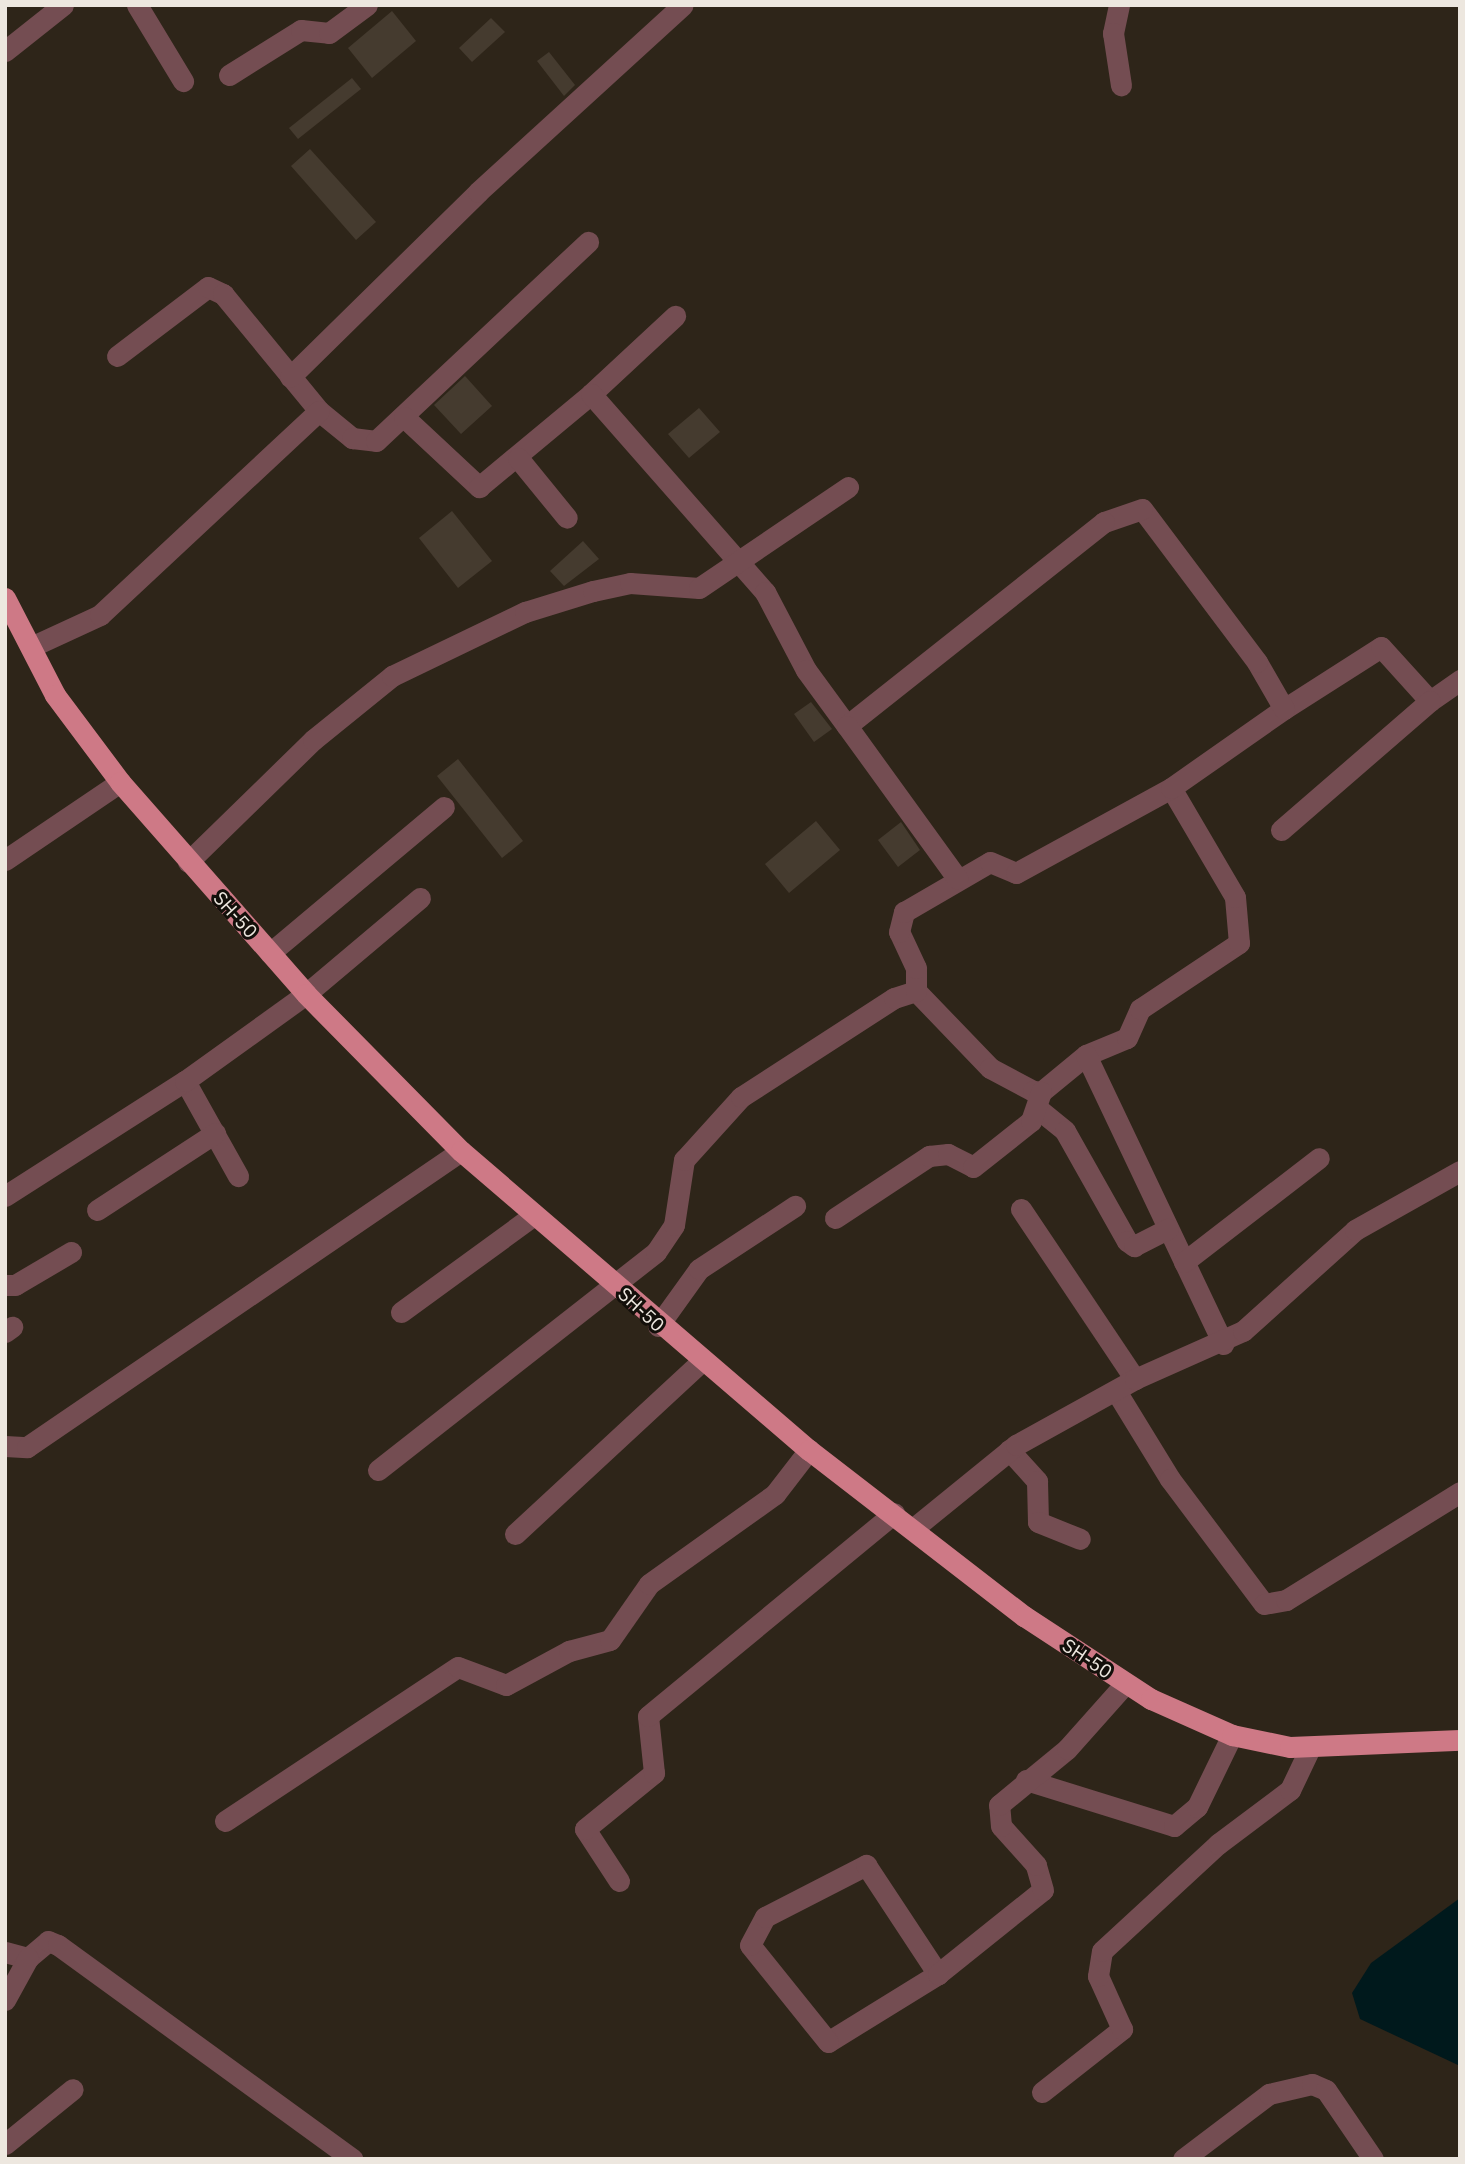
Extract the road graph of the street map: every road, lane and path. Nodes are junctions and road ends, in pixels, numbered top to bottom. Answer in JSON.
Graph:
{"nodes":[{"id":1,"x":63,"y":5,"type":"edge"},
{"id":2,"x":137,"y":5,"type":"edge"},
{"id":3,"x":367,"y":5,"type":"edge"},
{"id":4,"x":683,"y":5,"type":"edge"},
{"id":5,"x":1119,"y":5,"type":"edge"},
{"id":6,"x":5,"y":51,"type":"edge"},
{"id":7,"x":229,"y":75,"type":"dead end"},
{"id":8,"x":183,"y":81,"type":"dead end"},
{"id":9,"x":1121,"y":85,"type":"dead end"},
{"id":10,"x":588,"y":242,"type":"dead end"},
{"id":11,"x":675,"y":316,"type":"dead end"},
{"id":12,"x":117,"y":356,"type":"dead end"},
{"id":13,"x":290,"y":377,"type":"junction"},
{"id":14,"x":591,"y":394,"type":"junction"},
{"id":15,"x":319,"y":411,"type":"junction"},
{"id":16,"x":404,"y":417,"type":"junction"},
{"id":17,"x":518,"y":458,"type":"junction"},
{"id":18,"x":848,"y":487,"type":"dead end"},
{"id":19,"x":567,"y":518,"type":"dead end"},
{"id":20,"x":734,"y":562,"type":"junction"},
{"id":21,"x":5,"y":598,"type":"edge"},
{"id":22,"x":33,"y":646,"type":"junction"},
{"id":23,"x":1460,"y":680,"type":"edge"},
{"id":24,"x":1430,"y":701,"type":"junction"},
{"id":25,"x":1283,"y":709,"type":"junction"},
{"id":26,"x":847,"y":726,"type":"junction"},
{"id":27,"x":120,"y":782,"type":"junction"},
{"id":28,"x":1171,"y":788,"type":"junction"},
{"id":29,"x":444,"y":807,"type":"dead end"},
{"id":30,"x":1282,"y":830,"type":"dead end"},
{"id":31,"x":5,"y":860,"type":"edge"},
{"id":32,"x":188,"y":862,"type":"junction"},
{"id":33,"x":957,"y":878,"type":"junction"},
{"id":34,"x":420,"y":898,"type":"dead end"},
{"id":35,"x":270,"y":953,"type":"junction"},
{"id":36,"x":916,"y":991,"type":"junction"},
{"id":37,"x":306,"y":994,"type":"junction"},
{"id":38,"x":1086,"y":1055,"type":"junction"},
{"id":39,"x":186,"y":1081,"type":"junction"},
{"id":40,"x":1039,"y":1100,"type":"junction"},
{"id":41,"x":215,"y":1133,"type":"junction"},
{"id":42,"x":461,"y":1151,"type":"junction"},
{"id":43,"x":1319,"y":1158,"type":"dead end"},
{"id":44,"x":1460,"y":1171,"type":"edge"},
{"id":45,"x":238,"y":1176,"type":"dead end"},
{"id":46,"x":5,"y":1196,"type":"edge"},
{"id":47,"x":795,"y":1206,"type":"dead end"},
{"id":48,"x":1021,"y":1209,"type":"dead end"},
{"id":49,"x":97,"y":1210,"type":"dead end"},
{"id":50,"x":534,"y":1214,"type":"junction"},
{"id":51,"x":835,"y":1218,"type":"dead end"},
{"id":52,"x":1168,"y":1228,"type":"junction"},
{"id":53,"x":71,"y":1252,"type":"dead end"},
{"id":54,"x":1184,"y":1262,"type":"junction"},
{"id":55,"x":5,"y":1285,"type":"edge"},
{"id":56,"x":616,"y":1286,"type":"junction"},
{"id":57,"x":401,"y":1312,"type":"dead end"},
{"id":58,"x":658,"y":1326,"type":"junction"},
{"id":59,"x":1223,"y":1344,"type":"junction"},
{"id":60,"x":701,"y":1362,"type":"junction"},
{"id":61,"x":1135,"y":1379,"type":"junction"},
{"id":62,"x":1116,"y":1391,"type":"junction"},
{"id":63,"x":5,"y":1446,"type":"edge"},
{"id":64,"x":809,"y":1450,"type":"junction"},
{"id":65,"x":1009,"y":1450,"type":"junction"},
{"id":66,"x":378,"y":1470,"type":"dead end"},
{"id":67,"x":1460,"y":1492,"type":"edge"},
{"id":68,"x":894,"y":1513,"type":"junction"},
{"id":69,"x":914,"y":1528,"type":"junction"},
{"id":70,"x":516,"y":1534,"type":"dead end"},
{"id":71,"x":1080,"y":1539,"type":"dead end"},
{"id":72,"x":1124,"y":1685,"type":"junction"},
{"id":73,"x":1233,"y":1734,"type":"junction"},
{"id":74,"x":1460,"y":1740,"type":"edge"},
{"id":75,"x":1310,"y":1748,"type":"junction"},
{"id":76,"x":1026,"y":1780,"type":"junction"},
{"id":77,"x":225,"y":1821,"type":"dead end"},
{"id":78,"x":619,"y":1881,"type":"dead end"},
{"id":79,"x":5,"y":1952,"type":"edge"},
{"id":80,"x":28,"y":1958,"type":"junction"},
{"id":81,"x":937,"y":1973,"type":"junction"},
{"id":82,"x":5,"y":2000,"type":"edge"},
{"id":83,"x":73,"y":2089,"type":"dead end"},
{"id":84,"x":1042,"y":2092,"type":"dead end"},
{"id":85,"x":5,"y":2144,"type":"edge"},
{"id":86,"x":353,"y":2159,"type":"edge"},
{"id":87,"x":1183,"y":2159,"type":"edge"},
{"id":88,"x":1373,"y":2159,"type":"edge"}],
"edges":[{"from":1,"to":6,"type":"street"},
{"from":2,"to":8,"type":"street"},
{"from":3,"to":7,"type":"street"},
{"from":4,"to":13,"type":"street"},
{"from":5,"to":9,"type":"street"},
{"from":10,"to":16,"type":"street"},
{"from":11,"to":14,"type":"street"},
{"from":12,"to":13,"type":"street"},
{"from":13,"to":15,"type":"street"},
{"from":14,"to":17,"type":"street"},
{"from":14,"to":20,"type":"street"},
{"from":15,"to":16,"type":"street"},
{"from":15,"to":22,"type":"street"},
{"from":16,"to":17,"type":"street"},
{"from":17,"to":19,"type":"street"},
{"from":18,"to":20,"type":"street"},
{"from":20,"to":26,"type":"street"},
{"from":20,"to":32,"type":"street"},
{"from":21,"to":22,"type":"highway","name":"SH-50"},
{"from":22,"to":27,"type":"highway","name":"SH-50"},
{"from":23,"to":24,"type":"street"},
{"from":24,"to":25,"type":"street"},
{"from":24,"to":30,"type":"street"},
{"from":25,"to":26,"type":"street"},
{"from":25,"to":28,"type":"street"},
{"from":26,"to":33,"type":"street"},
{"from":27,"to":31,"type":"street"},
{"from":27,"to":32,"type":"highway","name":"SH-50"},
{"from":28,"to":33,"type":"street"},
{"from":28,"to":38,"type":"street"},
{"from":29,"to":35,"type":"street"},
{"from":32,"to":35,"type":"highway","name":"SH-50"},
{"from":33,"to":36,"type":"street"},
{"from":34,"to":37,"type":"street"},
{"from":35,"to":37,"type":"highway","name":"SH-50"},
{"from":36,"to":40,"type":"street"},
{"from":36,"to":56,"type":"street"},
{"from":37,"to":39,"type":"street"},
{"from":37,"to":42,"type":"highway","name":"SH-50"},
{"from":38,"to":40,"type":"street"},
{"from":38,"to":52,"type":"street"},
{"from":39,"to":41,"type":"street"},
{"from":39,"to":46,"type":"street"},
{"from":40,"to":51,"type":"street"},
{"from":40,"to":52,"type":"street"},
{"from":41,"to":45,"type":"street"},
{"from":41,"to":49,"type":"street"},
{"from":42,"to":50,"type":"highway","name":"SH-50"},
{"from":42,"to":63,"type":"street"},
{"from":43,"to":54,"type":"street"},
{"from":44,"to":59,"type":"street"},
{"from":47,"to":58,"type":"street"},
{"from":48,"to":61,"type":"street"},
{"from":50,"to":56,"type":"highway","name":"SH-50"},
{"from":50,"to":57,"type":"street"},
{"from":52,"to":54,"type":"street"},
{"from":53,"to":55,"type":"street"},
{"from":54,"to":59,"type":"street"},
{"from":56,"to":58,"type":"highway","name":"SH-50"},
{"from":56,"to":66,"type":"street"},
{"from":58,"to":60,"type":"highway","name":"SH-50"},
{"from":59,"to":61,"type":"street"},
{"from":60,"to":64,"type":"highway","name":"SH-50"},
{"from":60,"to":70,"type":"street"},
{"from":61,"to":62,"type":"street"},
{"from":62,"to":65,"type":"street"},
{"from":62,"to":67,"type":"street"},
{"from":64,"to":68,"type":"highway","name":"SH-50"},
{"from":64,"to":77,"type":"street"},
{"from":65,"to":69,"type":"street"},
{"from":65,"to":71,"type":"street"},
{"from":68,"to":69,"type":"highway","name":"SH-50"},
{"from":68,"to":78,"type":"street"},
{"from":69,"to":72,"type":"highway","name":"SH-50"},
{"from":72,"to":73,"type":"highway","name":"SH-50"},
{"from":72,"to":76,"type":"street"},
{"from":73,"to":75,"type":"highway","name":"SH-50"},
{"from":73,"to":76,"type":"street"},
{"from":74,"to":75,"type":"highway","name":"SH-50"},
{"from":75,"to":84,"type":"street"},
{"from":76,"to":81,"type":"street"},
{"from":79,"to":80,"type":"street"},
{"from":80,"to":82,"type":"street"},
{"from":80,"to":86,"type":"street"},
{"from":81,"to":81,"type":"street"},
{"from":83,"to":85,"type":"street"},
{"from":87,"to":88,"type":"street"}]}
